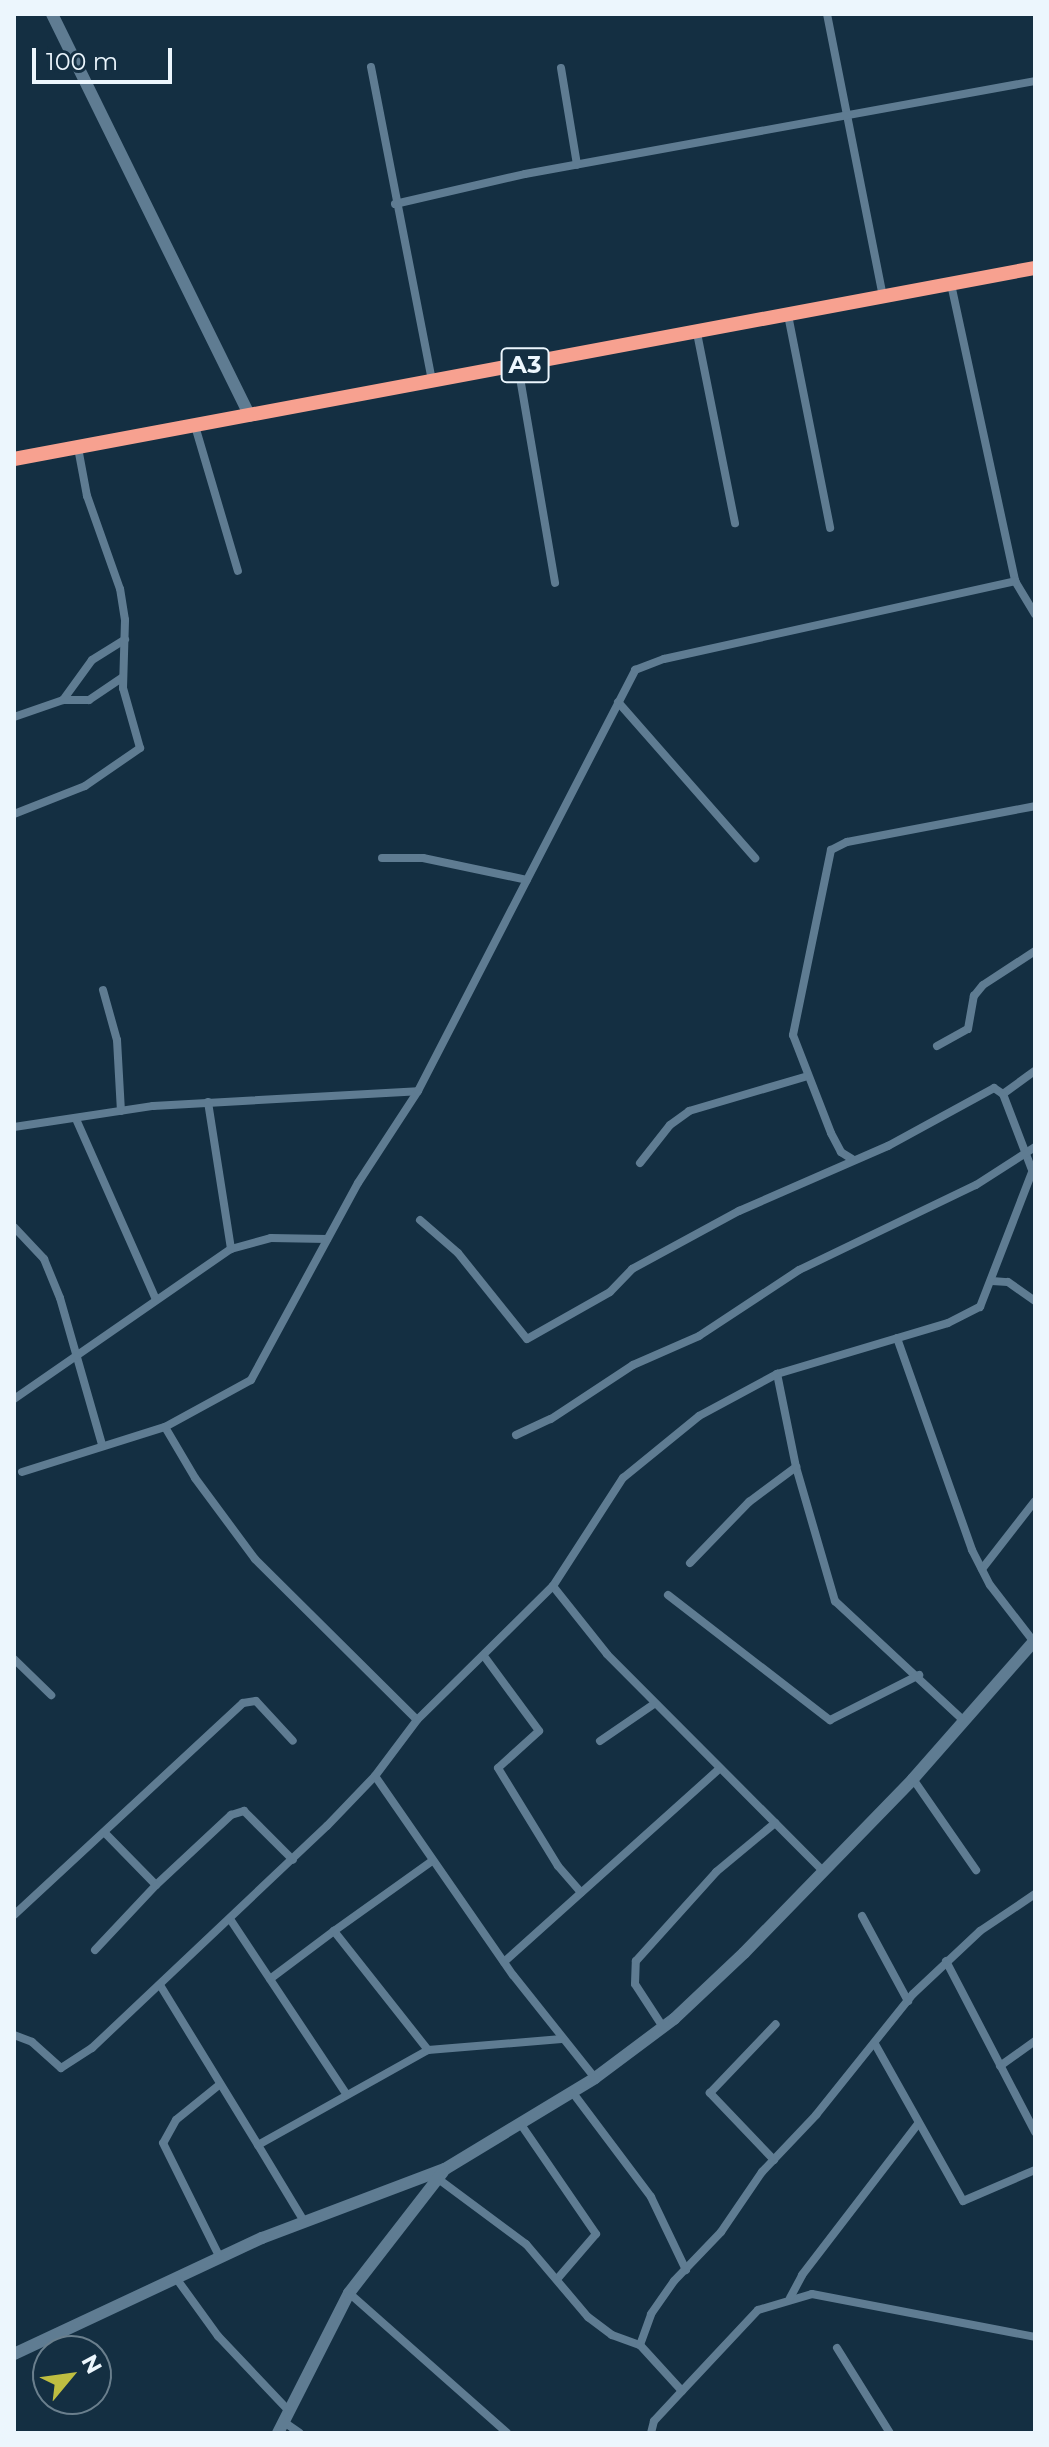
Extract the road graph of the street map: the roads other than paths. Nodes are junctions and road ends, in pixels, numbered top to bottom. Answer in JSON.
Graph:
{"nodes":[{"id":1,"x":52,"y":14,"type":"edge"},
{"id":2,"x":827,"y":14,"type":"edge"},
{"id":3,"x":371,"y":67,"type":"dead end"},
{"id":4,"x":561,"y":68,"type":"dead end"},
{"id":5,"x":1035,"y":81,"type":"edge"},
{"id":6,"x":847,"y":116,"type":"junction"},
{"id":7,"x":577,"y":165,"type":"junction"},
{"id":8,"x":395,"y":204,"type":"junction"},
{"id":9,"x":1035,"y":268,"type":"edge"},
{"id":10,"x":951,"y":284,"type":"junction"},
{"id":11,"x":883,"y":297,"type":"junction"},
{"id":12,"x":788,"y":315,"type":"junction"},
{"id":13,"x":697,"y":333,"type":"junction"},
{"id":14,"x":518,"y":366,"type":"junction"},
{"id":15,"x":432,"y":382,"type":"junction"},
{"id":16,"x":250,"y":416,"type":"junction"},
{"id":17,"x":195,"y":426,"type":"junction"},
{"id":18,"x":78,"y":448,"type":"junction"},
{"id":19,"x":14,"y":459,"type":"edge"},
{"id":20,"x":735,"y":523,"type":"dead end"},
{"id":21,"x":830,"y":528,"type":"dead end"},
{"id":22,"x":238,"y":571,"type":"dead end"},
{"id":23,"x":1015,"y":581,"type":"junction"},
{"id":24,"x":555,"y":583,"type":"dead end"},
{"id":25,"x":1035,"y":614,"type":"edge"},
{"id":26,"x":125,"y":639,"type":"junction"},
{"id":27,"x":122,"y":678,"type":"junction"},
{"id":28,"x":63,"y":700,"type":"junction"},
{"id":29,"x":618,"y":702,"type":"junction"},
{"id":30,"x":14,"y":717,"type":"edge"},
{"id":31,"x":1035,"y":806,"type":"edge"},
{"id":32,"x":14,"y":814,"type":"edge"},
{"id":33,"x":382,"y":858,"type":"dead end"},
{"id":34,"x":755,"y":858,"type":"dead end"},
{"id":35,"x":527,"y":880,"type":"junction"},
{"id":36,"x":1035,"y":951,"type":"edge"},
{"id":37,"x":103,"y":990,"type":"dead end"},
{"id":38,"x":937,"y":1046,"type":"dead end"},
{"id":39,"x":1035,"y":1071,"type":"edge"},
{"id":40,"x":808,"y":1076,"type":"junction"},
{"id":41,"x":418,"y":1091,"type":"junction"},
{"id":42,"x":1003,"y":1094,"type":"junction"},
{"id":43,"x":208,"y":1102,"type":"junction"},
{"id":44,"x":121,"y":1111,"type":"junction"},
{"id":45,"x":76,"y":1119,"type":"junction"},
{"id":46,"x":14,"y":1127,"type":"edge"},
{"id":47,"x":1035,"y":1147,"type":"edge"},
{"id":48,"x":1024,"y":1153,"type":"junction"},
{"id":49,"x":852,"y":1159,"type":"junction"},
{"id":50,"x":640,"y":1163,"type":"dead end"},
{"id":51,"x":1033,"y":1174,"type":"edge"},
{"id":52,"x":420,"y":1220,"type":"dead end"},
{"id":53,"x":14,"y":1227,"type":"edge"},
{"id":54,"x":27,"y":1239,"type":"junction"},
{"id":55,"x":327,"y":1239,"type":"junction"},
{"id":56,"x":14,"y":1245,"type":"edge"},
{"id":57,"x":231,"y":1249,"type":"junction"},
{"id":58,"x":1002,"y":1258,"type":"junction"},
{"id":59,"x":992,"y":1281,"type":"junction"},
{"id":60,"x":1008,"y":1282,"type":"junction"},
{"id":61,"x":155,"y":1297,"type":"junction"},
{"id":62,"x":1035,"y":1301,"type":"edge"},
{"id":63,"x":897,"y":1338,"type":"junction"},
{"id":64,"x":78,"y":1357,"type":"junction"},
{"id":65,"x":777,"y":1374,"type":"junction"},
{"id":66,"x":14,"y":1399,"type":"edge"},
{"id":67,"x":165,"y":1427,"type":"junction"},
{"id":68,"x":516,"y":1435,"type":"dead end"},
{"id":69,"x":102,"y":1444,"type":"junction"},
{"id":70,"x":796,"y":1467,"type":"junction"},
{"id":71,"x":22,"y":1472,"type":"dead end"},
{"id":72,"x":1035,"y":1501,"type":"edge"},
{"id":73,"x":690,"y":1563,"type":"dead end"},
{"id":74,"x":982,"y":1569,"type":"junction"},
{"id":75,"x":553,"y":1586,"type":"junction"},
{"id":76,"x":668,"y":1595,"type":"dead end"},
{"id":77,"x":1034,"y":1641,"type":"edge"},
{"id":78,"x":484,"y":1656,"type":"junction"},
{"id":79,"x":14,"y":1659,"type":"edge"},
{"id":80,"x":919,"y":1675,"type":"junction"},
{"id":81,"x":51,"y":1695,"type":"dead end"},
{"id":82,"x":654,"y":1704,"type":"junction"},
{"id":83,"x":417,"y":1720,"type":"junction"},
{"id":84,"x":964,"y":1721,"type":"junction"},
{"id":85,"x":293,"y":1741,"type":"dead end"},
{"id":86,"x":600,"y":1741,"type":"dead end"},
{"id":87,"x":720,"y":1768,"type":"junction"},
{"id":88,"x":375,"y":1776,"type":"junction"},
{"id":89,"x":913,"y":1779,"type":"junction"},
{"id":90,"x":775,"y":1823,"type":"junction"},
{"id":91,"x":105,"y":1833,"type":"junction"},
{"id":92,"x":293,"y":1860,"type":"junction"},
{"id":93,"x":432,"y":1861,"type":"junction"},
{"id":94,"x":976,"y":1870,"type":"dead end"},
{"id":95,"x":823,"y":1871,"type":"junction"},
{"id":96,"x":156,"y":1885,"type":"junction"},
{"id":97,"x":581,"y":1892,"type":"junction"},
{"id":98,"x":1035,"y":1894,"type":"edge"},
{"id":99,"x":14,"y":1915,"type":"edge"},
{"id":100,"x":862,"y":1916,"type":"dead end"},
{"id":101,"x":230,"y":1919,"type":"junction"},
{"id":102,"x":334,"y":1931,"type":"junction"},
{"id":103,"x":95,"y":1950,"type":"dead end"},
{"id":104,"x":946,"y":1961,"type":"junction"},
{"id":105,"x":504,"y":1962,"type":"junction"},
{"id":106,"x":270,"y":1979,"type":"junction"},
{"id":107,"x":160,"y":1985,"type":"junction"},
{"id":108,"x":908,"y":2001,"type":"junction"},
{"id":109,"x":776,"y":2024,"type":"dead end"},
{"id":110,"x":663,"y":2027,"type":"junction"},
{"id":111,"x":14,"y":2035,"type":"edge"},
{"id":112,"x":562,"y":2039,"type":"junction"},
{"id":113,"x":1035,"y":2041,"type":"edge"},
{"id":114,"x":875,"y":2044,"type":"junction"},
{"id":115,"x":428,"y":2050,"type":"junction"},
{"id":116,"x":1000,"y":2066,"type":"junction"},
{"id":117,"x":595,"y":2078,"type":"junction"},
{"id":118,"x":219,"y":2085,"type":"junction"},
{"id":119,"x":345,"y":2092,"type":"junction"},
{"id":120,"x":573,"y":2093,"type":"junction"},
{"id":121,"x":918,"y":2124,"type":"junction"},
{"id":122,"x":522,"y":2126,"type":"junction"},
{"id":123,"x":1035,"y":2132,"type":"edge"},
{"id":124,"x":912,"y":2135,"type":"junction"},
{"id":125,"x":924,"y":2138,"type":"junction"},
{"id":126,"x":258,"y":2145,"type":"junction"},
{"id":127,"x":774,"y":2160,"type":"junction"},
{"id":128,"x":1035,"y":2170,"type":"edge"},
{"id":129,"x":441,"y":2174,"type":"junction"},
{"id":130,"x":305,"y":2223,"type":"junction"},
{"id":131,"x":220,"y":2258,"type":"junction"},
{"id":132,"x":686,"y":2270,"type":"junction"},
{"id":133,"x":559,"y":2277,"type":"junction"},
{"id":134,"x":176,"y":2278,"type":"junction"},
{"id":135,"x":349,"y":2293,"type":"junction"},
{"id":136,"x":790,"y":2298,"type":"junction"},
{"id":137,"x":1035,"y":2337,"type":"edge"},
{"id":138,"x":640,"y":2345,"type":"junction"},
{"id":139,"x":837,"y":2348,"type":"dead end"},
{"id":140,"x":14,"y":2354,"type":"edge"},
{"id":141,"x":682,"y":2391,"type":"junction"},
{"id":142,"x":284,"y":2422,"type":"edge"},
{"id":143,"x":300,"y":2433,"type":"edge"},
{"id":144,"x":507,"y":2433,"type":"edge"},
{"id":145,"x":651,"y":2433,"type":"edge"},
{"id":146,"x":890,"y":2433,"type":"edge"}],
"edges":[{"from":1,"to":16,"type":"street"},
{"from":2,"to":6,"type":"street"},
{"from":3,"to":8,"type":"street"},
{"from":4,"to":7,"type":"street"},
{"from":5,"to":6,"type":"street"},
{"from":6,"to":7,"type":"street"},
{"from":6,"to":11,"type":"street"},
{"from":7,"to":8,"type":"street"},
{"from":8,"to":15,"type":"street"},
{"from":9,"to":10,"type":"highway","number":"A3"},
{"from":10,"to":11,"type":"highway","number":"A3"},
{"from":10,"to":23,"type":"street"},
{"from":11,"to":12,"type":"highway","number":"A3"},
{"from":12,"to":13,"type":"highway","number":"A3"},
{"from":12,"to":21,"type":"street"},
{"from":13,"to":14,"type":"highway","number":"A3"},
{"from":13,"to":20,"type":"street"},
{"from":14,"to":15,"type":"highway","number":"A3"},
{"from":14,"to":24,"type":"street"},
{"from":15,"to":16,"type":"highway","number":"A3"},
{"from":16,"to":17,"type":"highway","number":"A3"},
{"from":17,"to":18,"type":"highway","number":"A3"},
{"from":17,"to":22,"type":"street"},
{"from":18,"to":19,"type":"highway","number":"A3"},
{"from":18,"to":26,"type":"street"},
{"from":23,"to":25,"type":"street"},
{"from":23,"to":29,"type":"street"},
{"from":26,"to":27,"type":"street"},
{"from":26,"to":28,"type":"street"},
{"from":27,"to":28,"type":"street"},
{"from":27,"to":32,"type":"street"},
{"from":28,"to":30,"type":"street"},
{"from":29,"to":34,"type":"street"},
{"from":29,"to":35,"type":"street"},
{"from":31,"to":40,"type":"street"},
{"from":33,"to":35,"type":"street"},
{"from":35,"to":41,"type":"street"},
{"from":36,"to":38,"type":"street"},
{"from":37,"to":44,"type":"street"},
{"from":39,"to":42,"type":"street"},
{"from":40,"to":49,"type":"street"},
{"from":40,"to":50,"type":"street"},
{"from":41,"to":43,"type":"street"},
{"from":41,"to":55,"type":"street"},
{"from":42,"to":48,"type":"street"},
{"from":42,"to":49,"type":"street"},
{"from":43,"to":44,"type":"street"},
{"from":43,"to":57,"type":"street"},
{"from":44,"to":45,"type":"street"},
{"from":45,"to":46,"type":"street"},
{"from":45,"to":61,"type":"street"},
{"from":47,"to":48,"type":"street"},
{"from":48,"to":51,"type":"street"},
{"from":48,"to":68,"type":"street"},
{"from":49,"to":52,"type":"street"},
{"from":51,"to":58,"type":"street"},
{"from":53,"to":54,"type":"street"},
{"from":54,"to":56,"type":"street"},
{"from":54,"to":64,"type":"street"},
{"from":55,"to":57,"type":"street"},
{"from":55,"to":67,"type":"street"},
{"from":57,"to":61,"type":"street"},
{"from":58,"to":59,"type":"street"},
{"from":58,"to":60,"type":"street"},
{"from":59,"to":60,"type":"street"},
{"from":59,"to":63,"type":"street"},
{"from":60,"to":62,"type":"street"},
{"from":61,"to":64,"type":"street"},
{"from":63,"to":65,"type":"street"},
{"from":63,"to":74,"type":"street"},
{"from":64,"to":66,"type":"street"},
{"from":64,"to":69,"type":"street"},
{"from":65,"to":70,"type":"street"},
{"from":65,"to":75,"type":"street"},
{"from":67,"to":69,"type":"street"},
{"from":67,"to":83,"type":"street"},
{"from":69,"to":71,"type":"street"},
{"from":70,"to":73,"type":"street"},
{"from":70,"to":80,"type":"street"},
{"from":72,"to":74,"type":"street"},
{"from":74,"to":77,"type":"street"},
{"from":75,"to":78,"type":"street"},
{"from":75,"to":82,"type":"street"},
{"from":76,"to":80,"type":"street"},
{"from":77,"to":84,"type":"street"},
{"from":78,"to":83,"type":"street"},
{"from":78,"to":97,"type":"street"},
{"from":79,"to":81,"type":"street"},
{"from":80,"to":84,"type":"street"},
{"from":82,"to":86,"type":"street"},
{"from":82,"to":87,"type":"street"},
{"from":83,"to":88,"type":"street"},
{"from":84,"to":89,"type":"street"},
{"from":85,"to":91,"type":"street"},
{"from":87,"to":90,"type":"street"},
{"from":87,"to":97,"type":"street"},
{"from":88,"to":92,"type":"street"},
{"from":88,"to":93,"type":"street"},
{"from":89,"to":94,"type":"street"},
{"from":89,"to":95,"type":"street"},
{"from":90,"to":95,"type":"street"},
{"from":90,"to":110,"type":"street"},
{"from":91,"to":96,"type":"street"},
{"from":91,"to":99,"type":"street"},
{"from":92,"to":96,"type":"street"},
{"from":92,"to":101,"type":"street"},
{"from":93,"to":102,"type":"street"},
{"from":93,"to":105,"type":"street"},
{"from":95,"to":110,"type":"street"},
{"from":96,"to":103,"type":"street"},
{"from":97,"to":105,"type":"street"},
{"from":98,"to":104,"type":"street"},
{"from":100,"to":108,"type":"street"},
{"from":101,"to":106,"type":"street"},
{"from":101,"to":107,"type":"street"},
{"from":102,"to":106,"type":"street"},
{"from":102,"to":115,"type":"street"},
{"from":104,"to":108,"type":"street"},
{"from":104,"to":116,"type":"street"},
{"from":105,"to":112,"type":"street"},
{"from":106,"to":119,"type":"street"},
{"from":107,"to":111,"type":"street"},
{"from":107,"to":118,"type":"street"},
{"from":108,"to":114,"type":"street"},
{"from":109,"to":127,"type":"street"},
{"from":110,"to":117,"type":"street"},
{"from":112,"to":115,"type":"street"},
{"from":112,"to":117,"type":"street"},
{"from":113,"to":116,"type":"street"},
{"from":114,"to":121,"type":"street"},
{"from":114,"to":127,"type":"street"},
{"from":115,"to":119,"type":"street"},
{"from":116,"to":123,"type":"street"},
{"from":117,"to":120,"type":"street"},
{"from":118,"to":126,"type":"street"},
{"from":118,"to":131,"type":"street"},
{"from":119,"to":126,"type":"street"},
{"from":120,"to":122,"type":"street"},
{"from":120,"to":132,"type":"street"},
{"from":121,"to":124,"type":"street"},
{"from":121,"to":125,"type":"street"},
{"from":122,"to":129,"type":"street"},
{"from":122,"to":133,"type":"street"},
{"from":124,"to":125,"type":"street"},
{"from":124,"to":136,"type":"street"},
{"from":125,"to":128,"type":"street"},
{"from":126,"to":130,"type":"street"},
{"from":127,"to":132,"type":"street"},
{"from":129,"to":130,"type":"street"},
{"from":129,"to":133,"type":"street"},
{"from":129,"to":135,"type":"street"},
{"from":130,"to":131,"type":"street"},
{"from":131,"to":134,"type":"street"},
{"from":132,"to":138,"type":"street"},
{"from":133,"to":138,"type":"street"},
{"from":134,"to":140,"type":"street"},
{"from":134,"to":142,"type":"street"},
{"from":135,"to":142,"type":"street"},
{"from":135,"to":144,"type":"street"},
{"from":136,"to":137,"type":"street"},
{"from":136,"to":141,"type":"street"},
{"from":138,"to":141,"type":"street"},
{"from":139,"to":146,"type":"street"},
{"from":141,"to":145,"type":"street"},
{"from":142,"to":143,"type":"street"}]}
